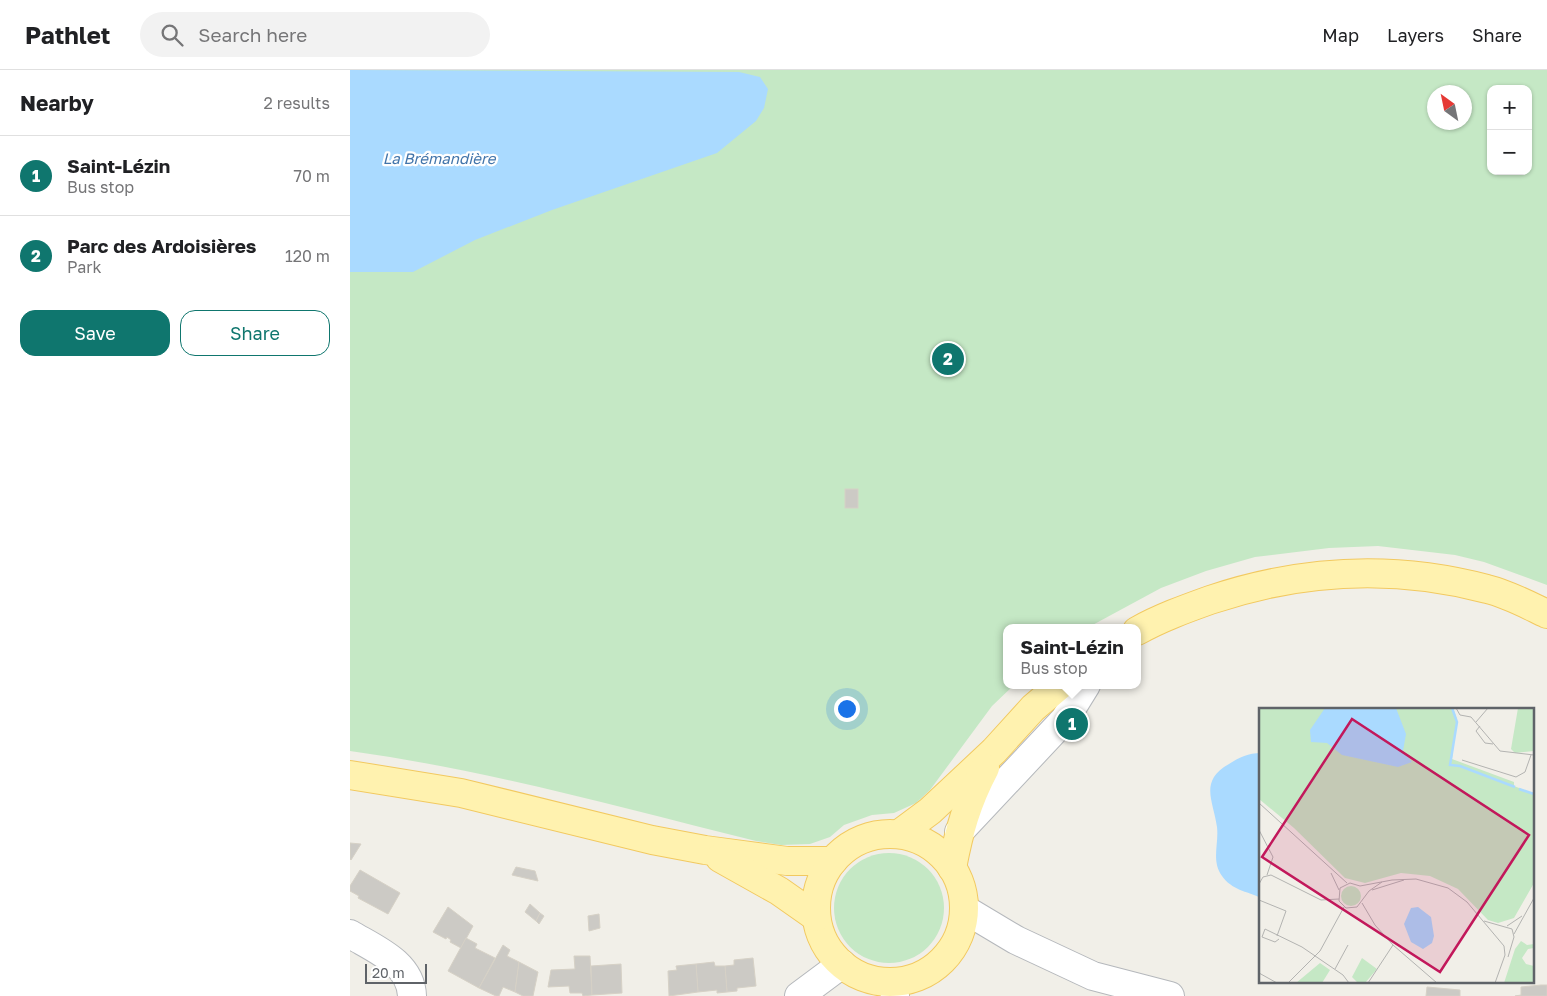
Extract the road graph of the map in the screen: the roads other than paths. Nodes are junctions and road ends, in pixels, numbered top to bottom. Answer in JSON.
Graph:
{"nodes":[{"id":1,"x":1547,"y":614,"type":"edge"},
{"id":2,"x":1141,"y":629,"type":"edge"},
{"id":3,"x":1055,"y":689,"type":"edge"},
{"id":4,"x":1084,"y":689,"type":"edge"},
{"id":5,"x":994,"y":751,"type":"junction"},
{"id":6,"x":350,"y":775,"type":"edge"},
{"id":7,"x":959,"y":832,"type":"junction"},
{"id":8,"x":899,"y":834,"type":"junction"},
{"id":9,"x":705,"y":850,"type":"junction"},
{"id":10,"x":833,"y":861,"type":"junction"},
{"id":11,"x":952,"y":868,"type":"junction"},
{"id":12,"x":964,"y":909,"type":"junction"},
{"id":13,"x":816,"y":917,"type":"junction"},
{"id":14,"x":350,"y":934,"type":"edge"},
{"id":15,"x":842,"y":964,"type":"junction"},
{"id":16,"x":894,"y":989,"type":"edge"},
{"id":17,"x":412,"y":996,"type":"edge"},
{"id":18,"x":799,"y":996,"type":"edge"},
{"id":19,"x":1170,"y":996,"type":"edge"}],
"edges":[{"from":1,"to":2,"type":"main road"},
{"from":3,"to":5,"type":"main road"},
{"from":4,"to":7,"type":"street"},
{"from":5,"to":7,"type":"main road"},
{"from":5,"to":8,"type":"main road"},
{"from":6,"to":9,"type":"main road"},
{"from":7,"to":11,"type":"main road"},
{"from":8,"to":10,"type":"main road"},
{"from":8,"to":11,"type":"main road"},
{"from":9,"to":10,"type":"main road"},
{"from":9,"to":13,"type":"main road"},
{"from":10,"to":13,"type":"main road"},
{"from":11,"to":12,"type":"main road"},
{"from":12,"to":16,"type":"main road"},
{"from":12,"to":19,"type":"street"},
{"from":13,"to":15,"type":"main road"},
{"from":14,"to":17,"type":"street"},
{"from":15,"to":16,"type":"main road"},
{"from":15,"to":18,"type":"street"}]}
